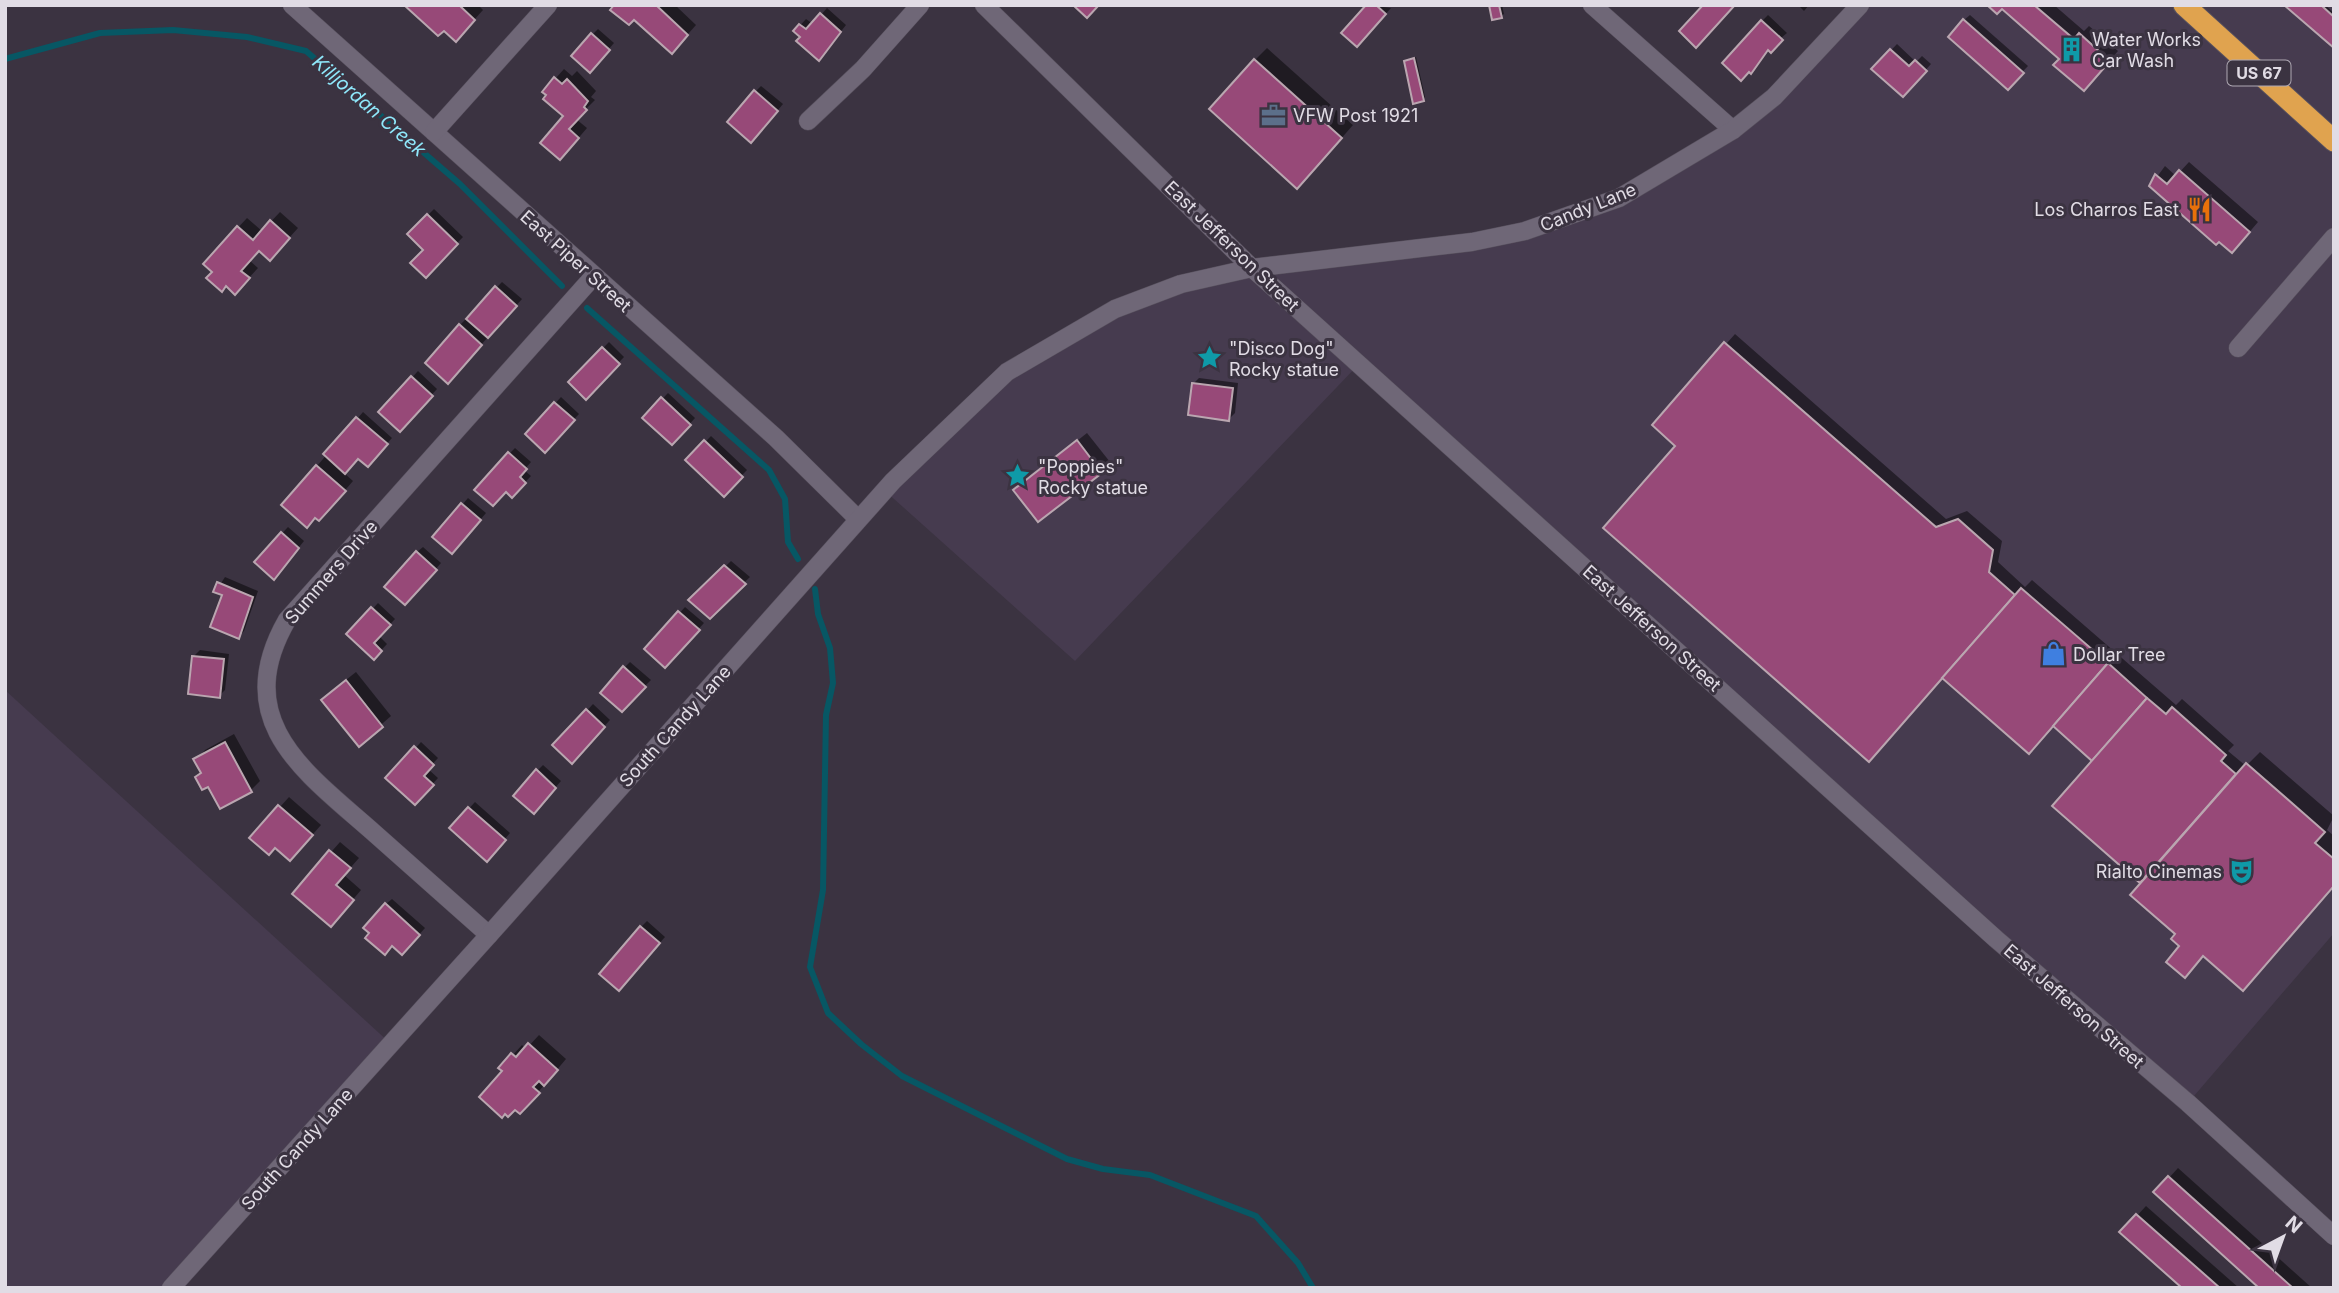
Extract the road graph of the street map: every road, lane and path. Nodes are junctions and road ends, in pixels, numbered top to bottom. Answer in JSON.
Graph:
{"nodes":[{"id":1,"x":292,"y":5,"type":"edge"},
{"id":2,"x":548,"y":5,"type":"edge"},
{"id":3,"x":920,"y":5,"type":"edge"},
{"id":4,"x":984,"y":5,"type":"edge"},
{"id":5,"x":1592,"y":5,"type":"edge"},
{"id":6,"x":1860,"y":5,"type":"edge"},
{"id":7,"x":2184,"y":5,"type":"edge"},
{"id":8,"x":808,"y":121,"type":"dead end"},
{"id":9,"x":1733,"y":130,"type":"junction"},
{"id":10,"x":434,"y":132,"type":"junction"},
{"id":11,"x":2334,"y":141,"type":"edge"},
{"id":12,"x":2334,"y":237,"type":"edge"},
{"id":13,"x":1252,"y":268,"type":"junction"},
{"id":14,"x":593,"y":276,"type":"junction"},
{"id":15,"x":2238,"y":348,"type":"dead end"},
{"id":16,"x":858,"y":520,"type":"junction"},
{"id":17,"x":489,"y":935,"type":"junction"},
{"id":18,"x":2334,"y":1236,"type":"edge"},
{"id":19,"x":171,"y":1288,"type":"edge"}],
"edges":[{"from":1,"to":10,"type":"street","name":"East Piper Street"},
{"from":2,"to":10,"type":"street"},
{"from":3,"to":8,"type":"street"},
{"from":4,"to":13,"type":"street","name":"East Jefferson Street"},
{"from":5,"to":9,"type":"street"},
{"from":6,"to":9,"type":"street","name":"Candy Lane"},
{"from":7,"to":11,"type":"highway","number":"US 67"},
{"from":9,"to":13,"type":"street","name":"Candy Lane"},
{"from":10,"to":14,"type":"street","name":"East Piper Street"},
{"from":12,"to":15,"type":"street"},
{"from":13,"to":16,"type":"street","name":"South Candy Lane"},
{"from":13,"to":18,"type":"street","name":"East Jefferson Street"},
{"from":14,"to":16,"type":"street","name":"East Piper Street"},
{"from":14,"to":17,"type":"street","name":"Summers Drive"},
{"from":16,"to":17,"type":"street","name":"South Candy Lane"},
{"from":17,"to":19,"type":"street","name":"South Candy Lane"}]}
